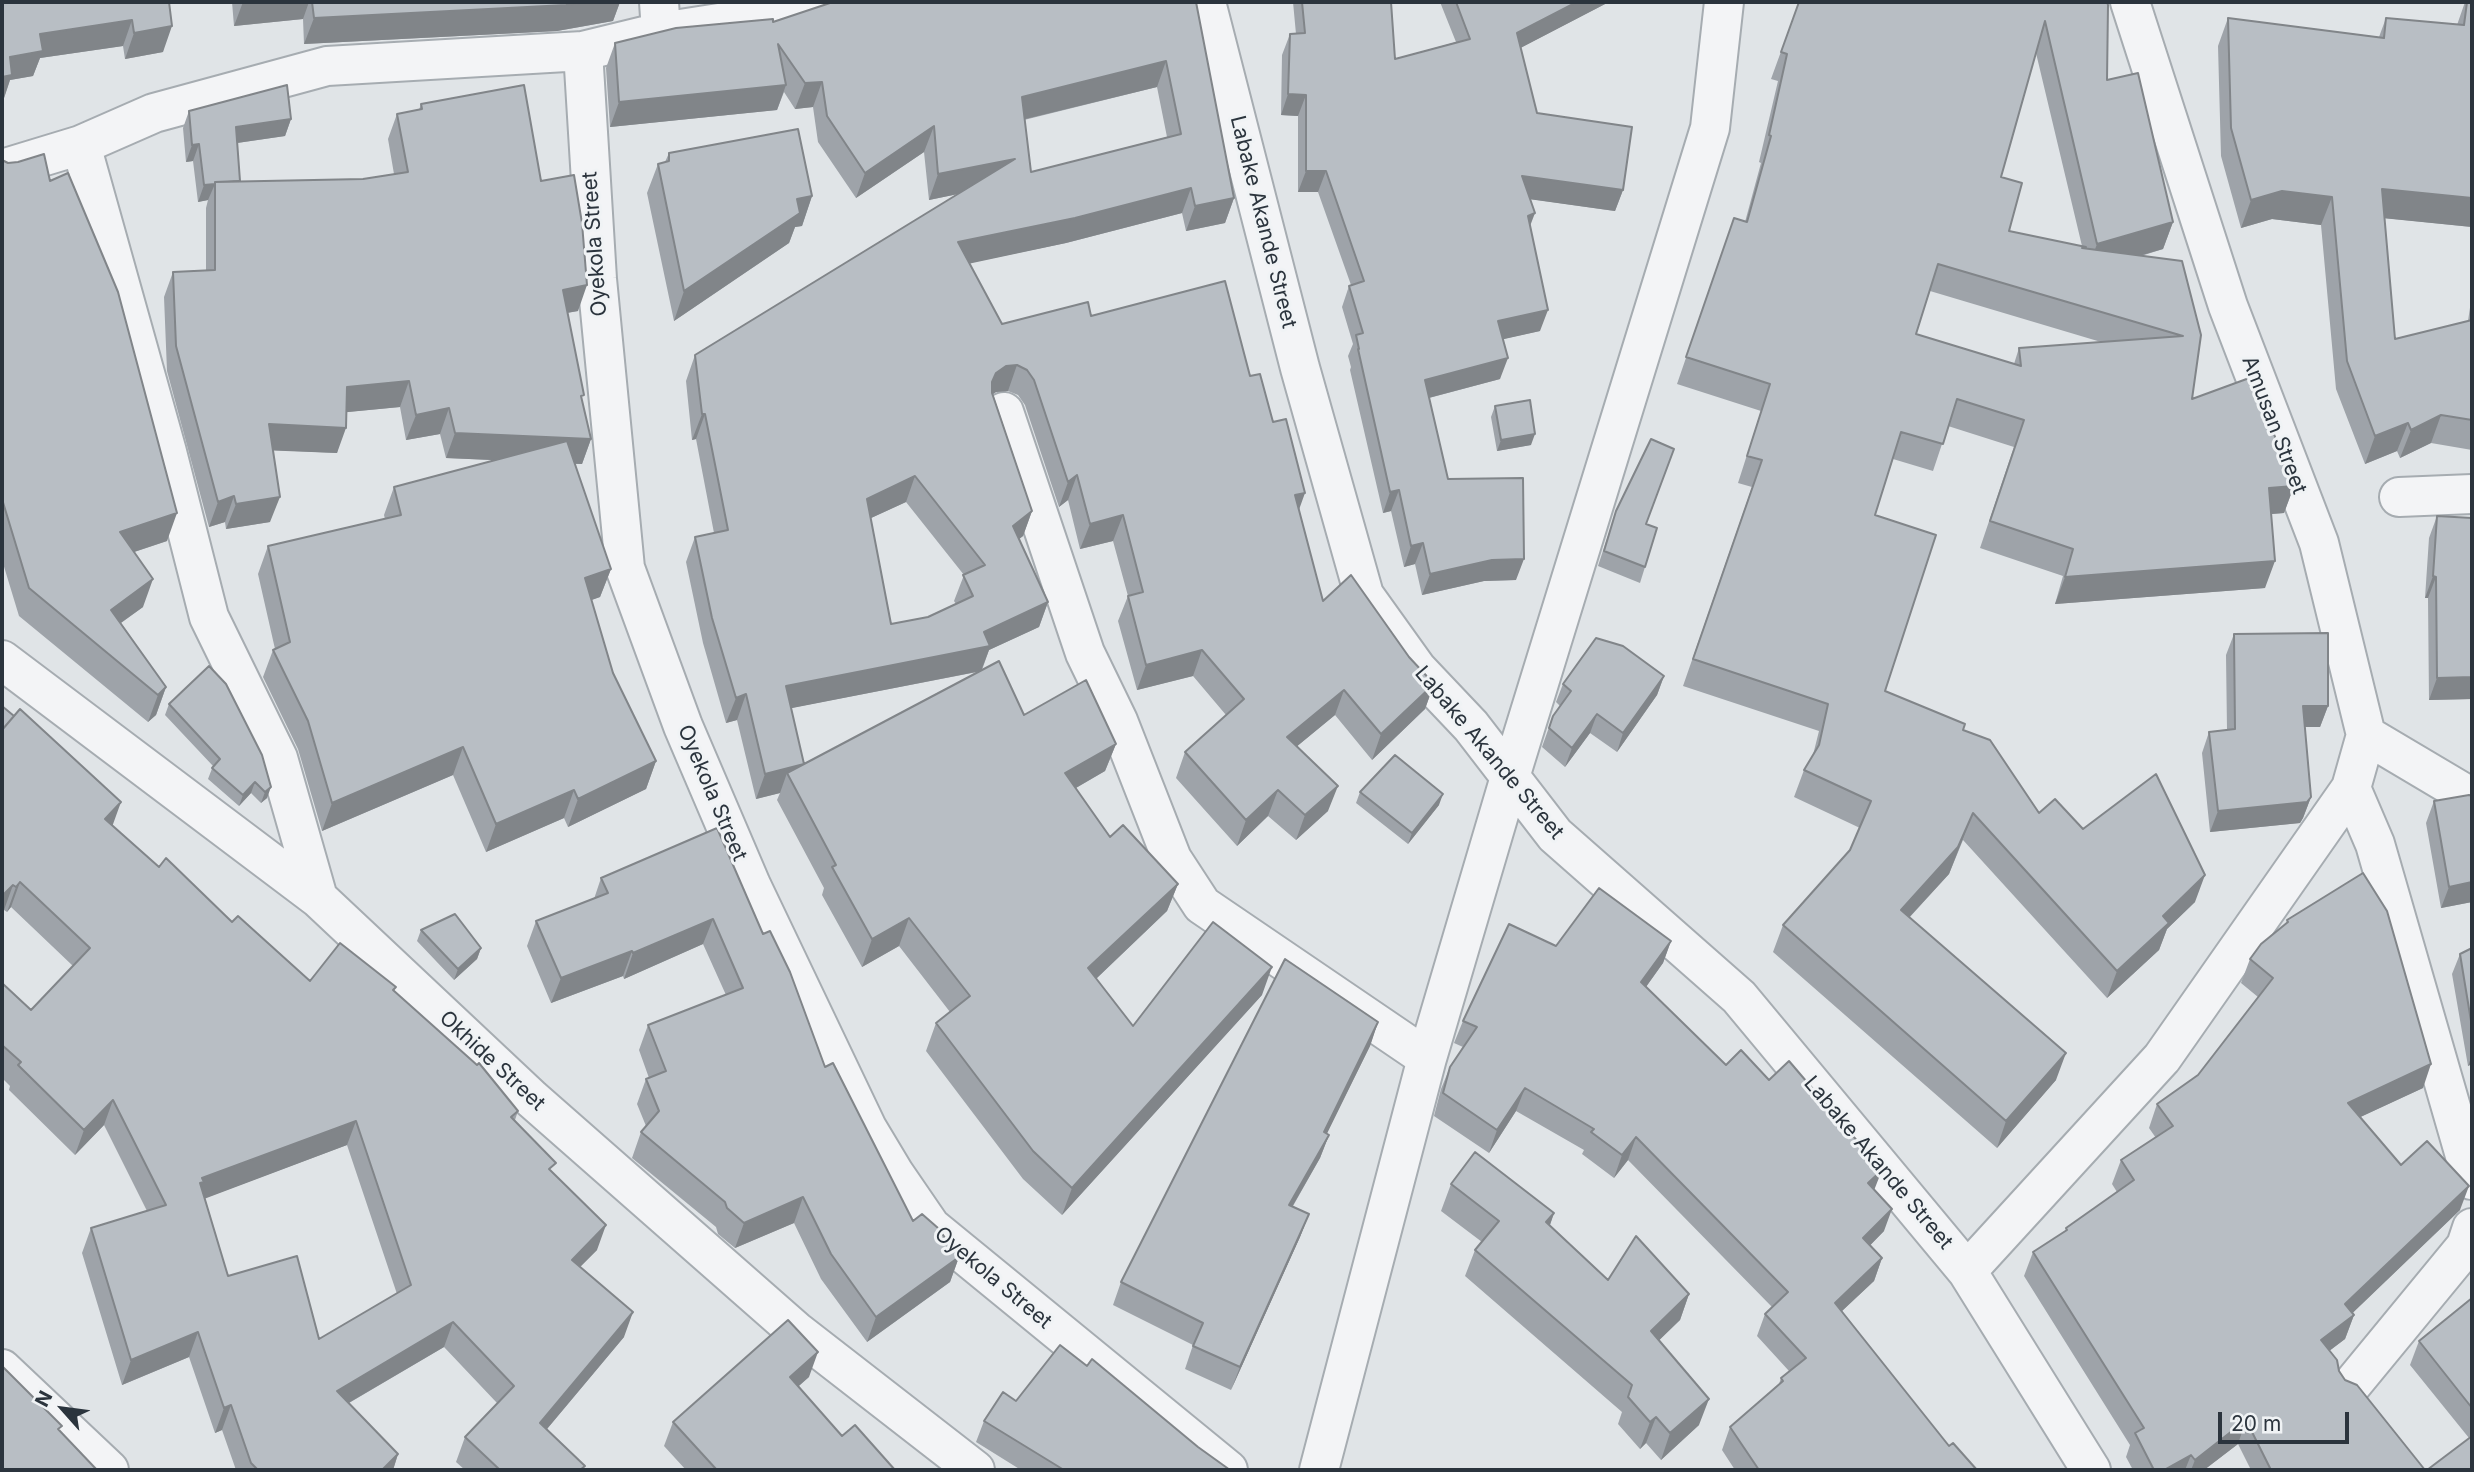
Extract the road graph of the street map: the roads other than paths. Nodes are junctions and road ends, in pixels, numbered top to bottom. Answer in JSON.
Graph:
{"nodes":[{"id":1,"x":831,"y":2,"type":"edge"},
{"id":2,"x":1206,"y":2,"type":"edge"},
{"id":3,"x":1724,"y":2,"type":"edge"},
{"id":4,"x":2130,"y":2,"type":"edge"},
{"id":5,"x":660,"y":17,"type":"edge"},
{"id":6,"x":583,"y":51,"type":"junction"},
{"id":7,"x":81,"y":145,"type":"junction"},
{"id":8,"x":2,"y":169,"type":"edge"},
{"id":9,"x":1004,"y":412,"type":"dead end"},
{"id":10,"x":2472,"y":494,"type":"edge"},
{"id":11,"x":2399,"y":497,"type":"dead end"},
{"id":12,"x":2,"y":660,"type":"edge"},
{"id":13,"x":2366,"y":735,"type":"junction"},
{"id":14,"x":1510,"y":777,"type":"junction"},
{"id":15,"x":2351,"y":788,"type":"junction"},
{"id":16,"x":2472,"y":798,"type":"edge"},
{"id":17,"x":318,"y":898,"type":"junction"},
{"id":18,"x":1427,"y":1058,"type":"junction"},
{"id":19,"x":2472,"y":1180,"type":"edge"},
{"id":20,"x":2472,"y":1228,"type":"edge"},
{"id":21,"x":1967,"y":1270,"type":"junction"},
{"id":22,"x":2,"y":1369,"type":"edge"},
{"id":23,"x":2350,"y":1387,"type":"edge"},
{"id":24,"x":2084,"y":1467,"type":"edge"},
{"id":25,"x":109,"y":1470,"type":"edge"},
{"id":26,"x":975,"y":1470,"type":"edge"},
{"id":27,"x":1228,"y":1470,"type":"edge"},
{"id":28,"x":1319,"y":1470,"type":"edge"}],
"edges":[{"from":1,"to":5,"type":"street"},
{"from":2,"to":14,"type":"street","name":"Labake Akande Street"},
{"from":3,"to":14,"type":"street"},
{"from":4,"to":13,"type":"street","name":"Amusan Street"},
{"from":5,"to":6,"type":"street"},
{"from":6,"to":7,"type":"street"},
{"from":6,"to":27,"type":"street","name":"Oyekola Street"},
{"from":7,"to":8,"type":"street"},
{"from":7,"to":17,"type":"street"},
{"from":9,"to":18,"type":"street"},
{"from":10,"to":11,"type":"street"},
{"from":12,"to":17,"type":"street","name":"Okhide Street"},
{"from":13,"to":15,"type":"street"},
{"from":13,"to":16,"type":"street"},
{"from":14,"to":18,"type":"street"},
{"from":14,"to":21,"type":"street","name":"Labake Akande Street"},
{"from":15,"to":19,"type":"street"},
{"from":15,"to":21,"type":"street"},
{"from":17,"to":26,"type":"street","name":"Okhide Street"},
{"from":18,"to":28,"type":"street"},
{"from":20,"to":23,"type":"street"},
{"from":21,"to":24,"type":"street","name":"Labake Akande Street"},
{"from":22,"to":25,"type":"street"}]}
